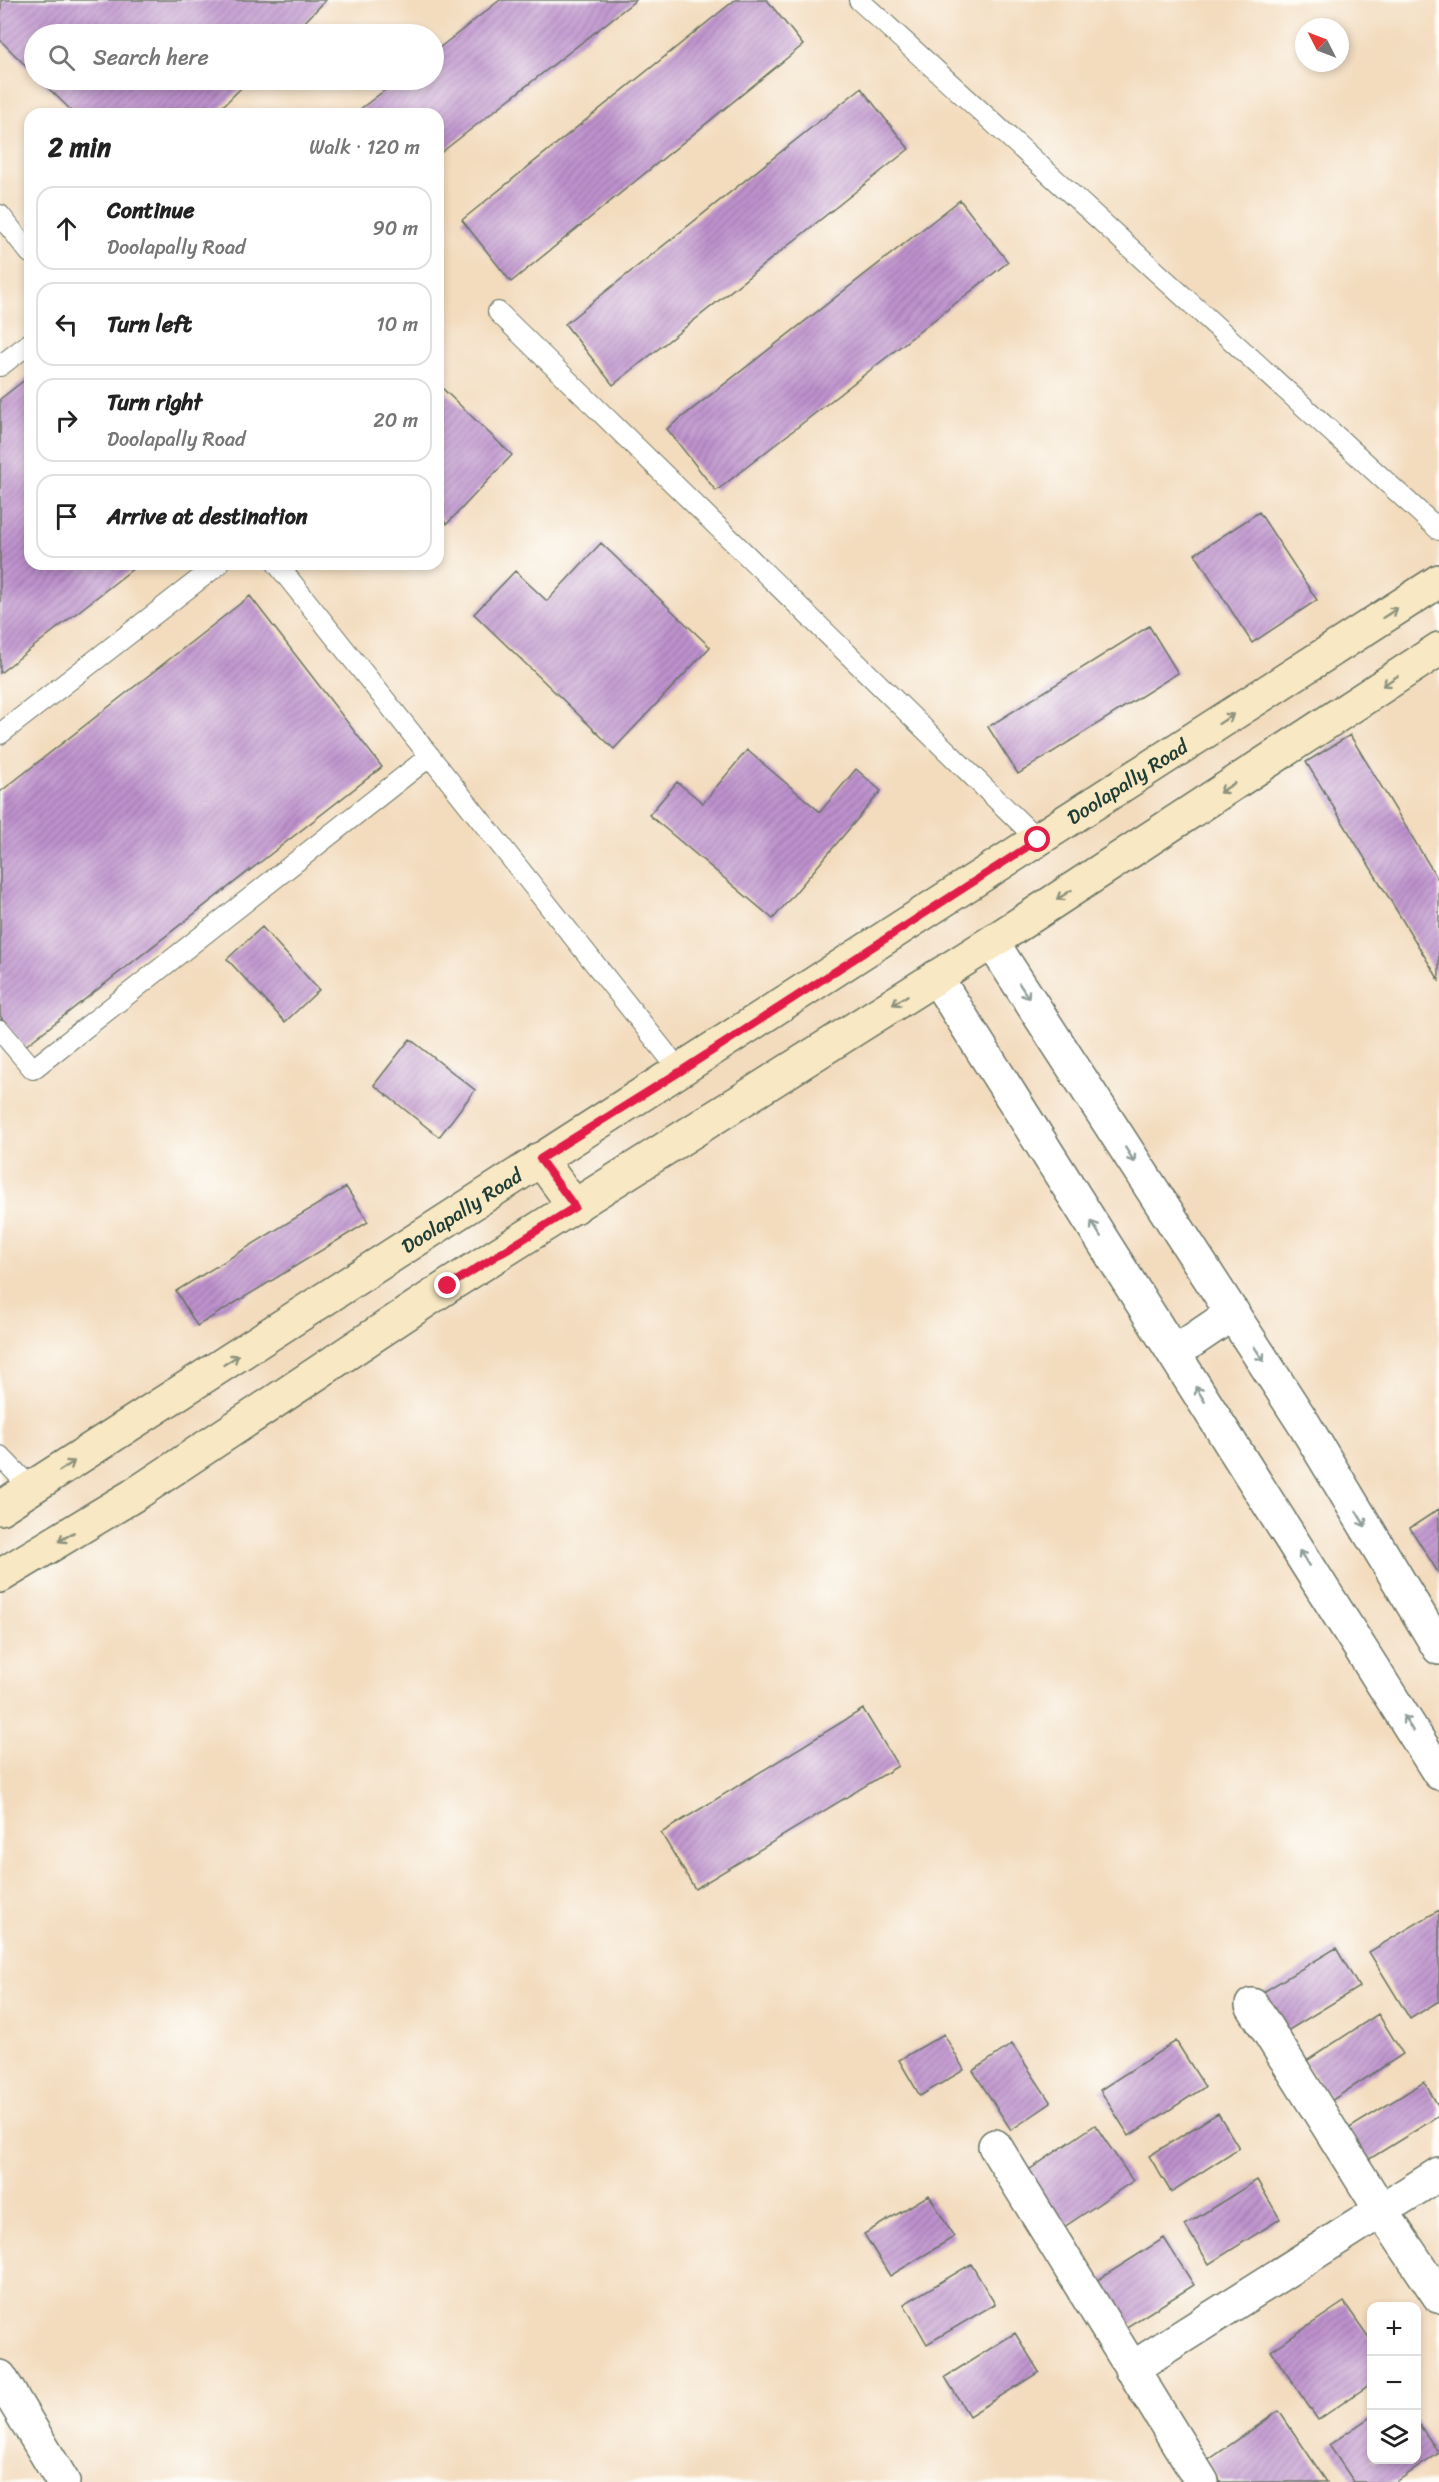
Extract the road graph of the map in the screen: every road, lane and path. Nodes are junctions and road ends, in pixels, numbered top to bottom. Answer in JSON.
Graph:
{"nodes":[{"id":1,"x":859,"y":0,"type":"edge"},
{"id":2,"x":0,"y":215,"type":"edge"},
{"id":3,"x":24,"y":245,"type":"edge"},
{"id":4,"x":498,"y":312,"type":"dead end"},
{"id":5,"x":24,"y":348,"type":"edge"},
{"id":6,"x":0,"y":366,"type":"edge"},
{"id":7,"x":1439,"y":530,"type":"edge"},
{"id":8,"x":211,"y":570,"type":"edge"},
{"id":9,"x":283,"y":570,"type":"edge"},
{"id":10,"x":1439,"y":581,"type":"edge"},
{"id":11,"x":1439,"y":649,"type":"edge"},
{"id":12,"x":0,"y":734,"type":"edge"},
{"id":13,"x":430,"y":756,"type":"junction"},
{"id":14,"x":1038,"y":840,"type":"junction"},
{"id":15,"x":993,"y":942,"type":"junction"},
{"id":16,"x":936,"y":977,"type":"junction"},
{"id":17,"x":0,"y":1030,"type":"edge"},
{"id":18,"x":681,"y":1071,"type":"junction"},
{"id":19,"x":540,"y":1159,"type":"junction"},
{"id":20,"x":575,"y":1207,"type":"junction"},
{"id":21,"x":1233,"y":1313,"type":"junction"},
{"id":22,"x":1174,"y":1353,"type":"junction"},
{"id":23,"x":0,"y":1456,"type":"edge"},
{"id":24,"x":32,"y":1489,"type":"junction"},
{"id":25,"x":0,"y":1508,"type":"edge"},
{"id":26,"x":0,"y":1576,"type":"edge"},
{"id":27,"x":1439,"y":1648,"type":"edge"},
{"id":28,"x":1439,"y":1773,"type":"edge"},
{"id":29,"x":1252,"y":2005,"type":"dead end"},
{"id":30,"x":995,"y":2146,"type":"dead end"},
{"id":31,"x":1439,"y":2175,"type":"edge"},
{"id":32,"x":1381,"y":2210,"type":"junction"},
{"id":33,"x":1439,"y":2296,"type":"edge"},
{"id":34,"x":1131,"y":2369,"type":"junction"},
{"id":35,"x":0,"y":2377,"type":"edge"},
{"id":36,"x":63,"y":2482,"type":"edge"},
{"id":37,"x":1202,"y":2482,"type":"edge"}],
"edges":[{"from":1,"to":7,"type":"lane"},
{"from":2,"to":3,"type":"lane"},
{"from":4,"to":14,"type":"lane"},
{"from":5,"to":6,"type":"lane"},
{"from":8,"to":12,"type":"lane"},
{"from":9,"to":13,"type":"lane"},
{"from":14,"to":10,"type":"main road","name":"Doolapally Road","one_way":true},
{"from":11,"to":15,"type":"main road","one_way":true},
{"from":13,"to":17,"type":"lane"},
{"from":13,"to":18,"type":"lane"},
{"from":14,"to":18,"type":"main road","name":"Doolapally Road"},
{"from":15,"to":16,"type":"main road"},
{"from":15,"to":21,"type":"street","one_way":true},
{"from":16,"to":20,"type":"main road","one_way":true},
{"from":22,"to":16,"type":"street","one_way":true},
{"from":18,"to":19,"type":"main road","name":"Doolapally Road"},
{"from":19,"to":20,"type":"main road"},
{"from":24,"to":19,"type":"main road","name":"Doolapally Road","one_way":true},
{"from":20,"to":26,"type":"main road","one_way":true},
{"from":21,"to":22,"type":"street"},
{"from":21,"to":27,"type":"street","one_way":true},
{"from":28,"to":22,"type":"street","one_way":true},
{"from":23,"to":24,"type":"lane"},
{"from":24,"to":25,"type":"main road","name":"Doolapally Road"},
{"from":29,"to":32,"type":"street"},
{"from":30,"to":34,"type":"street"},
{"from":31,"to":32,"type":"street"},
{"from":32,"to":33,"type":"street"},
{"from":32,"to":34,"type":"street"},
{"from":34,"to":37,"type":"street"},
{"from":35,"to":36,"type":"street"}]}
